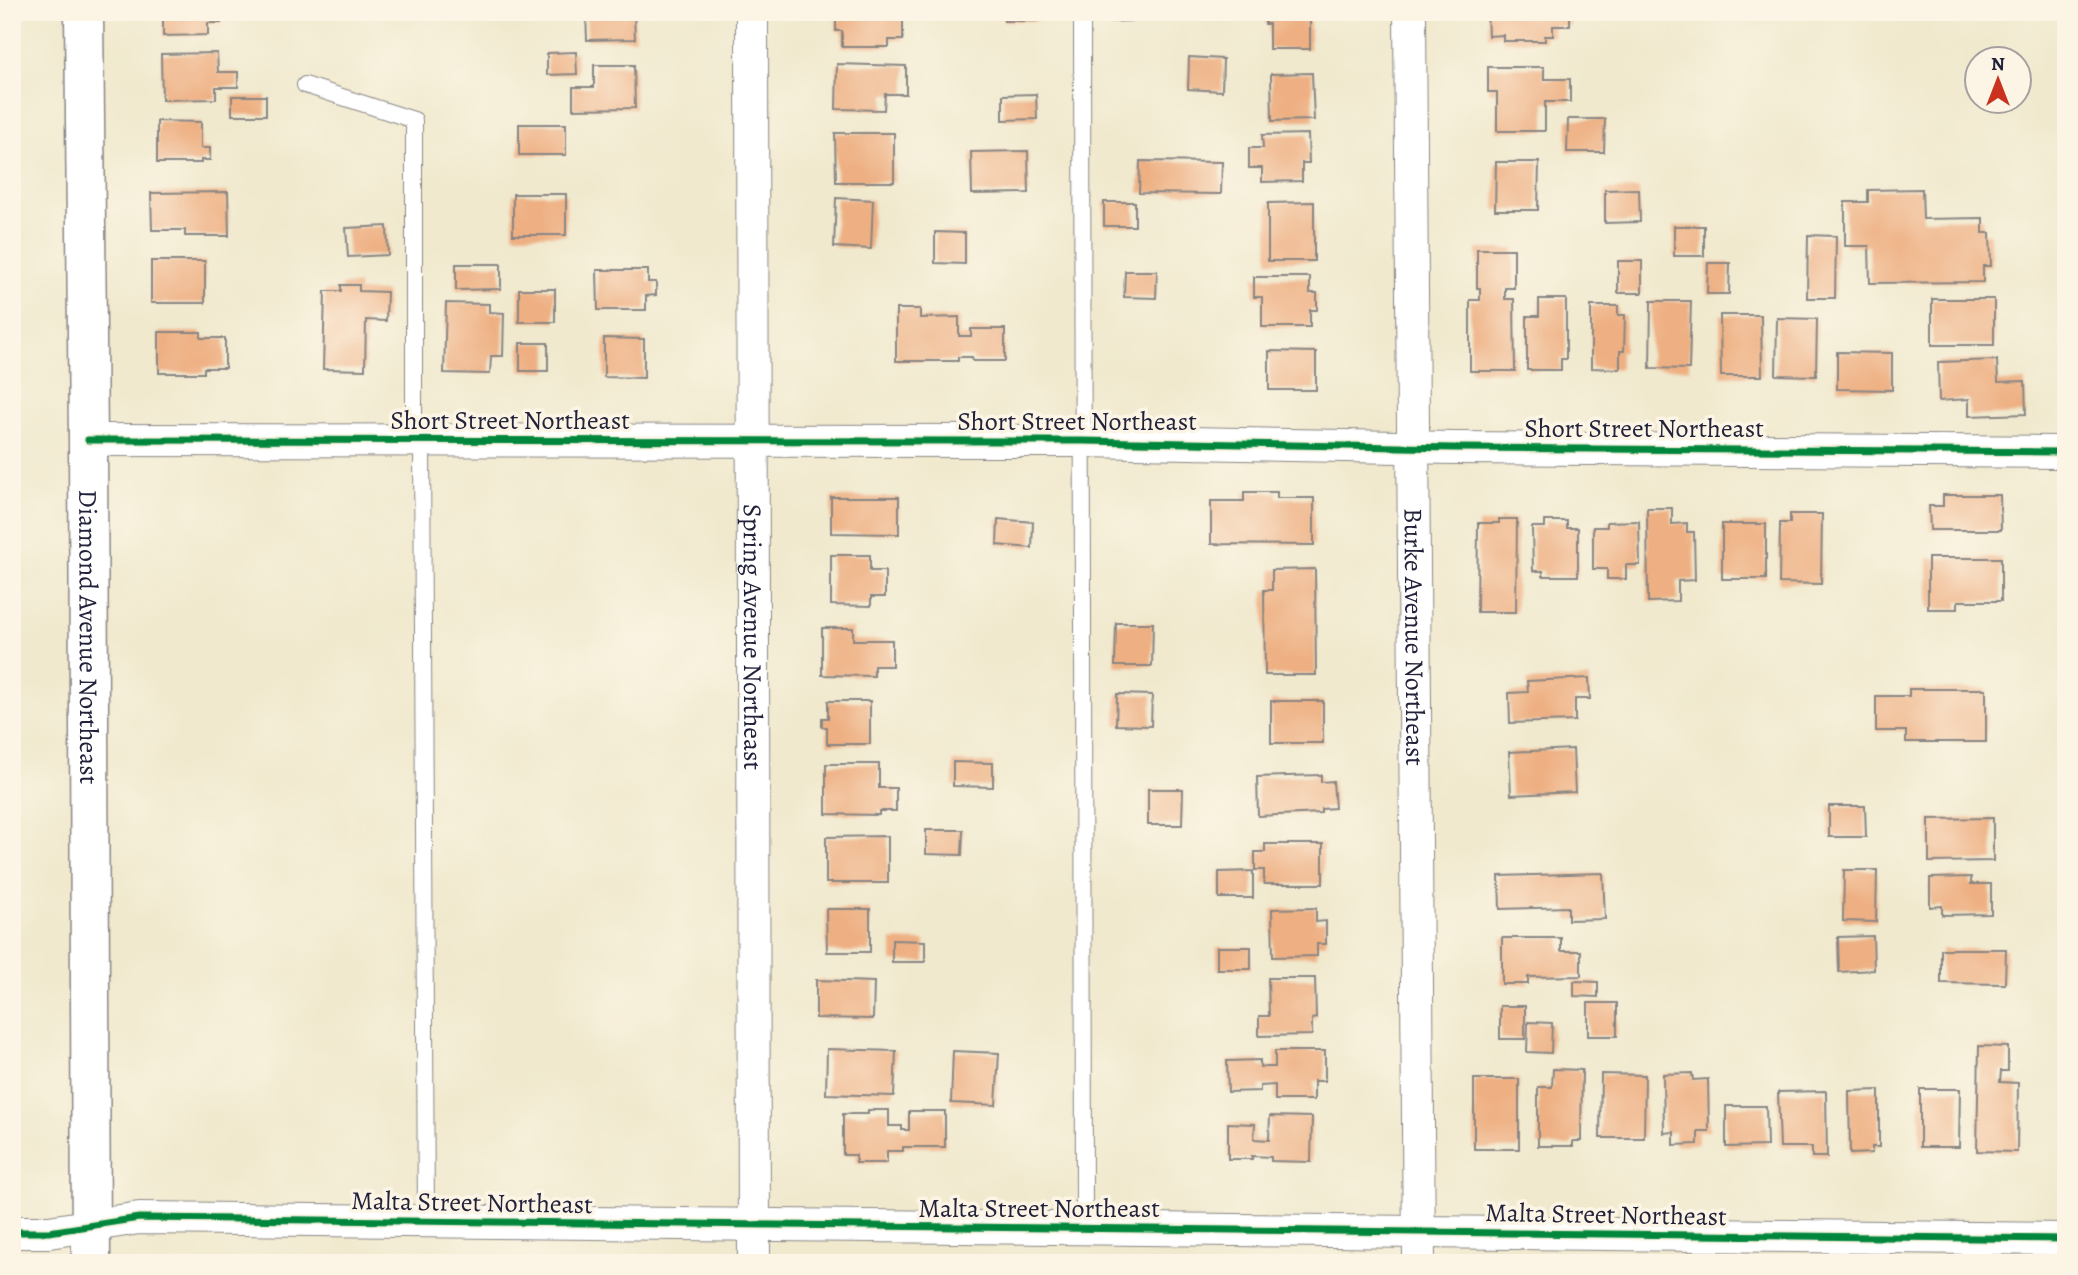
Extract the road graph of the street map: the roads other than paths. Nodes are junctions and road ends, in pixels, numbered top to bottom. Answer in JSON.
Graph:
{"nodes":[{"id":1,"x":84,"y":12,"type":"edge"},
{"id":2,"x":752,"y":12,"type":"edge"},
{"id":3,"x":1082,"y":12,"type":"edge"},
{"id":4,"x":1410,"y":12,"type":"edge"},
{"id":5,"x":305,"y":85,"type":"dead end"},
{"id":6,"x":88,"y":440,"type":"junction"},
{"id":7,"x":418,"y":441,"type":"junction"},
{"id":8,"x":1083,"y":441,"type":"junction"},
{"id":9,"x":754,"y":442,"type":"junction"},
{"id":10,"x":1414,"y":447,"type":"junction"},
{"id":11,"x":2066,"y":452,"type":"edge"},
{"id":12,"x":426,"y":1223,"type":"junction"},
{"id":13,"x":754,"y":1226,"type":"junction"},
{"id":14,"x":1084,"y":1229,"type":"junction"},
{"id":15,"x":12,"y":1232,"type":"edge"},
{"id":16,"x":2066,"y":1239,"type":"edge"},
{"id":17,"x":91,"y":1244,"type":"edge"},
{"id":18,"x":1419,"y":1248,"type":"edge"},
{"id":19,"x":754,"y":1263,"type":"edge"}],
"edges":[{"from":1,"to":6,"type":"street","name":"Diamond Avenue Northeast"},
{"from":2,"to":9,"type":"street","name":"Spring Avenue Northeast"},
{"from":3,"to":8,"type":"lane"},
{"from":4,"to":10,"type":"street","name":"Burke Avenue Northeast"},
{"from":5,"to":7,"type":"lane"},
{"from":6,"to":7,"type":"street","name":"Short Street Northeast"},
{"from":6,"to":17,"type":"street","name":"Diamond Avenue Northeast"},
{"from":7,"to":9,"type":"street","name":"Short Street Northeast"},
{"from":7,"to":12,"type":"lane"},
{"from":8,"to":9,"type":"street","name":"Short Street Northeast"},
{"from":8,"to":10,"type":"street","name":"Short Street Northeast"},
{"from":8,"to":14,"type":"lane"},
{"from":9,"to":13,"type":"street","name":"Spring Avenue Northeast"},
{"from":10,"to":11,"type":"street","name":"Short Street Northeast"},
{"from":10,"to":18,"type":"street","name":"Burke Avenue Northeast"},
{"from":12,"to":13,"type":"street","name":"Malta Street Northeast"},
{"from":12,"to":17,"type":"street","name":"Malta Street Northeast"},
{"from":13,"to":14,"type":"street","name":"Malta Street Northeast"},
{"from":13,"to":19,"type":"street","name":"Spring Avenue Northeast"},
{"from":14,"to":18,"type":"street","name":"Malta Street Northeast"},
{"from":15,"to":17,"type":"street","name":"Malta Street Northeast"},
{"from":16,"to":18,"type":"street","name":"Malta Street Northeast"}]}
